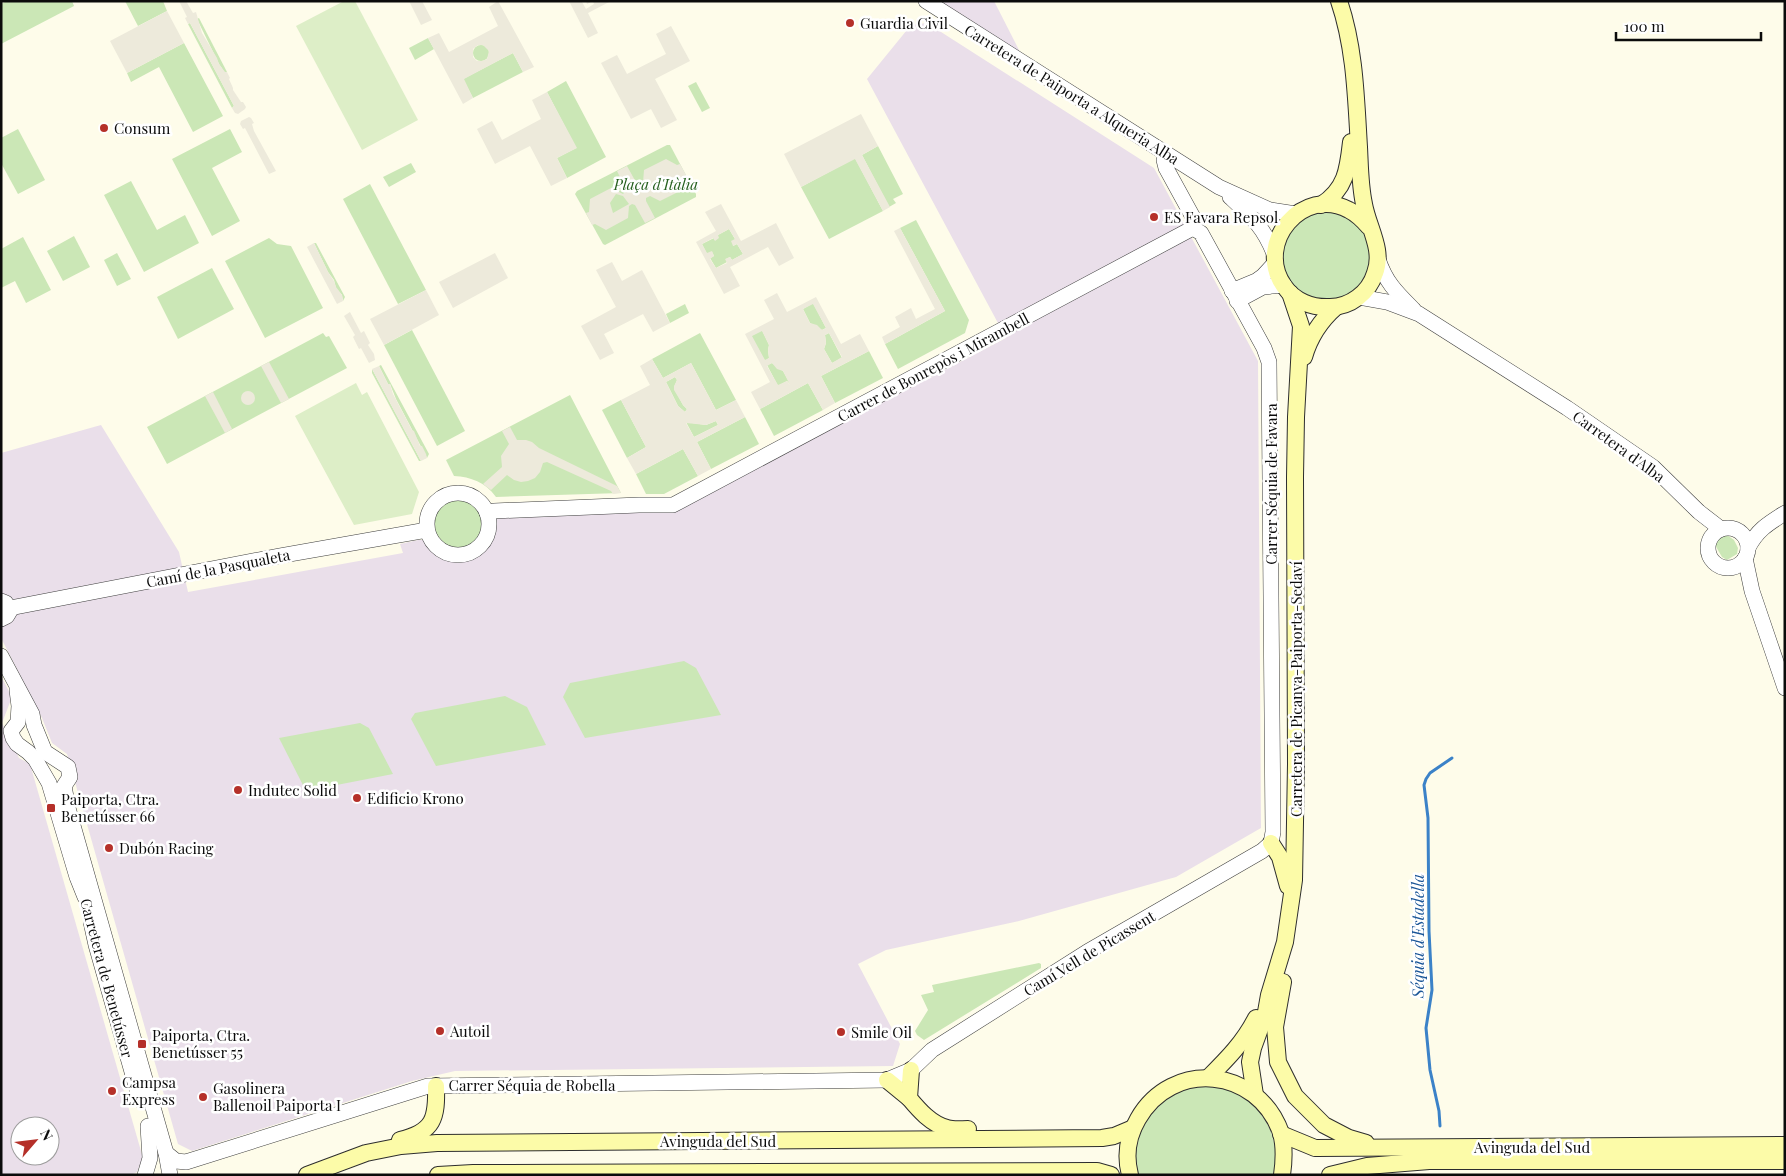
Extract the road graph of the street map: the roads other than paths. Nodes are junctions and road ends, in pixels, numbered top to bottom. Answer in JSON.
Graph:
{"nodes":[{"id":1,"x":926,"y":1,"type":"edge"},
{"id":2,"x":1339,"y":1,"type":"edge"},
{"id":3,"x":1356,"y":97,"type":"junction"},
{"id":4,"x":1167,"y":154,"type":"junction"},
{"id":5,"x":1219,"y":188,"type":"junction"},
{"id":6,"x":1321,"y":204,"type":"junction"},
{"id":7,"x":1296,"y":214,"type":"junction"},
{"id":8,"x":1369,"y":227,"type":"junction"},
{"id":9,"x":1193,"y":228,"type":"junction"},
{"id":10,"x":1378,"y":259,"type":"junction"},
{"id":11,"x":1275,"y":260,"type":"junction"},
{"id":12,"x":1287,"y":289,"type":"junction"},
{"id":13,"x":1235,"y":296,"type":"junction"},
{"id":14,"x":1359,"y":297,"type":"junction"},
{"id":15,"x":1336,"y":307,"type":"junction"},
{"id":16,"x":1419,"y":314,"type":"junction"},
{"id":17,"x":1298,"y":381,"type":"junction"},
{"id":18,"x":1671,"y":484,"type":"junction"},
{"id":19,"x":487,"y":513,"type":"junction"},
{"id":20,"x":1785,"y":513,"type":"edge"},
{"id":21,"x":1762,"y":527,"type":"junction"},
{"id":22,"x":1729,"y":529,"type":"junction"},
{"id":23,"x":426,"y":530,"type":"junction"},
{"id":24,"x":1709,"y":544,"type":"junction"},
{"id":25,"x":1743,"y":557,"type":"junction"},
{"id":26,"x":4,"y":609,"type":"edge"},
{"id":27,"x":1,"y":656,"type":"edge"},
{"id":28,"x":17,"y":688,"type":"junction"},
{"id":29,"x":1785,"y":688,"type":"edge"},
{"id":30,"x":34,"y":726,"type":"junction"},
{"id":31,"x":12,"y":734,"type":"edge"},
{"id":32,"x":1,"y":746,"type":"edge"},
{"id":33,"x":49,"y":783,"type":"junction"},
{"id":34,"x":64,"y":786,"type":"junction"},
{"id":35,"x":1271,"y":843,"type":"junction"},
{"id":36,"x":1291,"y":903,"type":"junction"},
{"id":37,"x":1286,"y":942,"type":"junction"},
{"id":38,"x":1269,"y":994,"type":"junction"},
{"id":39,"x":911,"y":1070,"type":"junction"},
{"id":40,"x":1208,"y":1078,"type":"junction"},
{"id":41,"x":887,"y":1080,"type":"junction"},
{"id":42,"x":436,"y":1086,"type":"junction"},
{"id":43,"x":1255,"y":1095,"type":"junction"},
{"id":44,"x":909,"y":1098,"type":"junction"},
{"id":45,"x":148,"y":1126,"type":"junction"},
{"id":46,"x":1133,"y":1128,"type":"junction"},
{"id":47,"x":1281,"y":1134,"type":"junction"},
{"id":48,"x":1064,"y":1139,"type":"junction"},
{"id":49,"x":1785,"y":1145,"type":"edge"},
{"id":50,"x":1380,"y":1148,"type":"junction"},
{"id":51,"x":166,"y":1153,"type":"junction"},
{"id":52,"x":366,"y":1154,"type":"junction"},
{"id":53,"x":1785,"y":1161,"type":"edge"},
{"id":54,"x":1586,"y":1162,"type":"junction"},
{"id":55,"x":699,"y":1174,"type":"edge"},
{"id":56,"x":145,"y":1175,"type":"edge"},
{"id":57,"x":159,"y":1175,"type":"edge"},
{"id":58,"x":170,"y":1175,"type":"edge"},
{"id":59,"x":306,"y":1175,"type":"edge"},
{"id":60,"x":438,"y":1175,"type":"edge"},
{"id":61,"x":1111,"y":1175,"type":"edge"},
{"id":62,"x":1130,"y":1175,"type":"edge"},
{"id":63,"x":1282,"y":1175,"type":"edge"},
{"id":64,"x":1330,"y":1175,"type":"edge"},
{"id":65,"x":1392,"y":1175,"type":"edge"}],
"edges":[{"from":1,"to":4,"type":"street","name":"Carretera de Paiporta a Alqueria Alba"},
{"from":2,"to":3,"type":"main road"},
{"from":3,"to":6,"type":"main road"},
{"from":3,"to":8,"type":"main road"},
{"from":4,"to":5,"type":"street","name":"Carretera de Paiporta a Alqueria Alba"},
{"from":4,"to":9,"type":"street","name":"Carrer Séquia de Favara"},
{"from":5,"to":7,"type":"street","name":"Carretera de Paiporta a Alqueria Alba"},
{"from":5,"to":11,"type":"street","name":"Carretera de Paiporta a Alqueria Alba"},
{"from":6,"to":7,"type":"main road"},
{"from":6,"to":8,"type":"main road"},
{"from":7,"to":11,"type":"main road"},
{"from":8,"to":10,"type":"main road"},
{"from":9,"to":13,"type":"street","name":"Carrer Séquia de Favara"},
{"from":9,"to":19,"type":"street","name":"Carrer de Bonrepòs i Mirambell"},
{"from":10,"to":14,"type":"main road"},
{"from":10,"to":16,"type":"street"},
{"from":11,"to":12,"type":"main road"},
{"from":11,"to":13,"type":"street"},
{"from":12,"to":13,"type":"street"},
{"from":12,"to":15,"type":"main road"},
{"from":12,"to":17,"type":"main road"},
{"from":13,"to":35,"type":"street","name":"Carrer Séquia de Favara"},
{"from":14,"to":15,"type":"main road"},
{"from":14,"to":16,"type":"street"},
{"from":15,"to":17,"type":"main road"},
{"from":16,"to":18,"type":"street","name":"Carretera d'Alba"},
{"from":17,"to":36,"type":"main road","name":"Carretera de Picanya-Paiporta-Sedaví"},
{"from":18,"to":22,"type":"street","name":"Carretera d'Alba"},
{"from":18,"to":24,"type":"street","name":"Carretera d'Alba"},
{"from":19,"to":23,"type":"street"},
{"from":19,"to":23,"type":"street"},
{"from":20,"to":21,"type":"street"},
{"from":21,"to":22,"type":"street"},
{"from":21,"to":25,"type":"street"},
{"from":22,"to":24,"type":"street"},
{"from":22,"to":25,"type":"street"},
{"from":23,"to":26,"type":"street","name":"Camí de la Pasqualeta"},
{"from":24,"to":25,"type":"street"},
{"from":25,"to":29,"type":"street"},
{"from":27,"to":28,"type":"street","name":"Carretera de Benetússer"},
{"from":28,"to":30,"type":"street","name":"Carretera de Benetússer"},
{"from":28,"to":31,"type":"street","name":"Carretera de Benetússer"},
{"from":30,"to":31,"type":"street"},
{"from":30,"to":34,"type":"street","name":"Carretera de Benetússer"},
{"from":31,"to":32,"type":"street"},
{"from":31,"to":33,"type":"street","name":"Carretera de Benetússer"},
{"from":33,"to":34,"type":"street"},
{"from":33,"to":45,"type":"street","name":"Carretera de Benetússer"},
{"from":34,"to":51,"type":"street","name":"Carretera de Benetússer"},
{"from":35,"to":36,"type":"main road"},
{"from":35,"to":39,"type":"street","name":"Camí Vell de Picassent"},
{"from":36,"to":37,"type":"main road","name":"Carretera de Picanya-Paiporta-Sedaví"},
{"from":37,"to":38,"type":"main road","name":"Carretera de Picanya-Paiporta-Sedaví"},
{"from":37,"to":50,"type":"main road"},
{"from":38,"to":40,"type":"main road","name":"Carretera de Picanya-Paiporta-Sedaví"},
{"from":38,"to":43,"type":"main road","name":"Carretera de Picanya-Paiporta-Sedaví"},
{"from":39,"to":41,"type":"street","name":"Carrer Séquia de Robella"},
{"from":39,"to":44,"type":"main road"},
{"from":40,"to":43,"type":"main road"},
{"from":40,"to":46,"type":"main road"},
{"from":41,"to":42,"type":"street","name":"Carrer Séquia de Robella"},
{"from":41,"to":44,"type":"main road"},
{"from":42,"to":51,"type":"street","name":"Carrer Séquia de Robella"},
{"from":42,"to":52,"type":"main road"},
{"from":43,"to":47,"type":"main road"},
{"from":44,"to":48,"type":"main road"},
{"from":45,"to":56,"type":"street"},
{"from":45,"to":57,"type":"street","name":"Carretera de Benetússer"},
{"from":46,"to":48,"type":"main road","name":"Avinguda del Sud"},
{"from":46,"to":62,"type":"main road"},
{"from":47,"to":50,"type":"main road","name":"Avinguda del Sud"},
{"from":47,"to":63,"type":"main road"},
{"from":48,"to":52,"type":"main road","name":"Avinguda del Sud"},
{"from":49,"to":50,"type":"main road","name":"Avinguda del Sud"},
{"from":51,"to":58,"type":"street","name":"Carretera de Benetússer"},
{"from":52,"to":59,"type":"main road","name":"Avinguda del Sud"},
{"from":53,"to":54,"type":"main road","name":"Avinguda del Sud"},
{"from":54,"to":64,"type":"main road","name":"Avinguda del Sud"},
{"from":54,"to":65,"type":"main road"},
{"from":55,"to":60,"type":"main road","name":"Avinguda del Sud"},
{"from":55,"to":61,"type":"main road","name":"Avinguda del Sud"}]}
